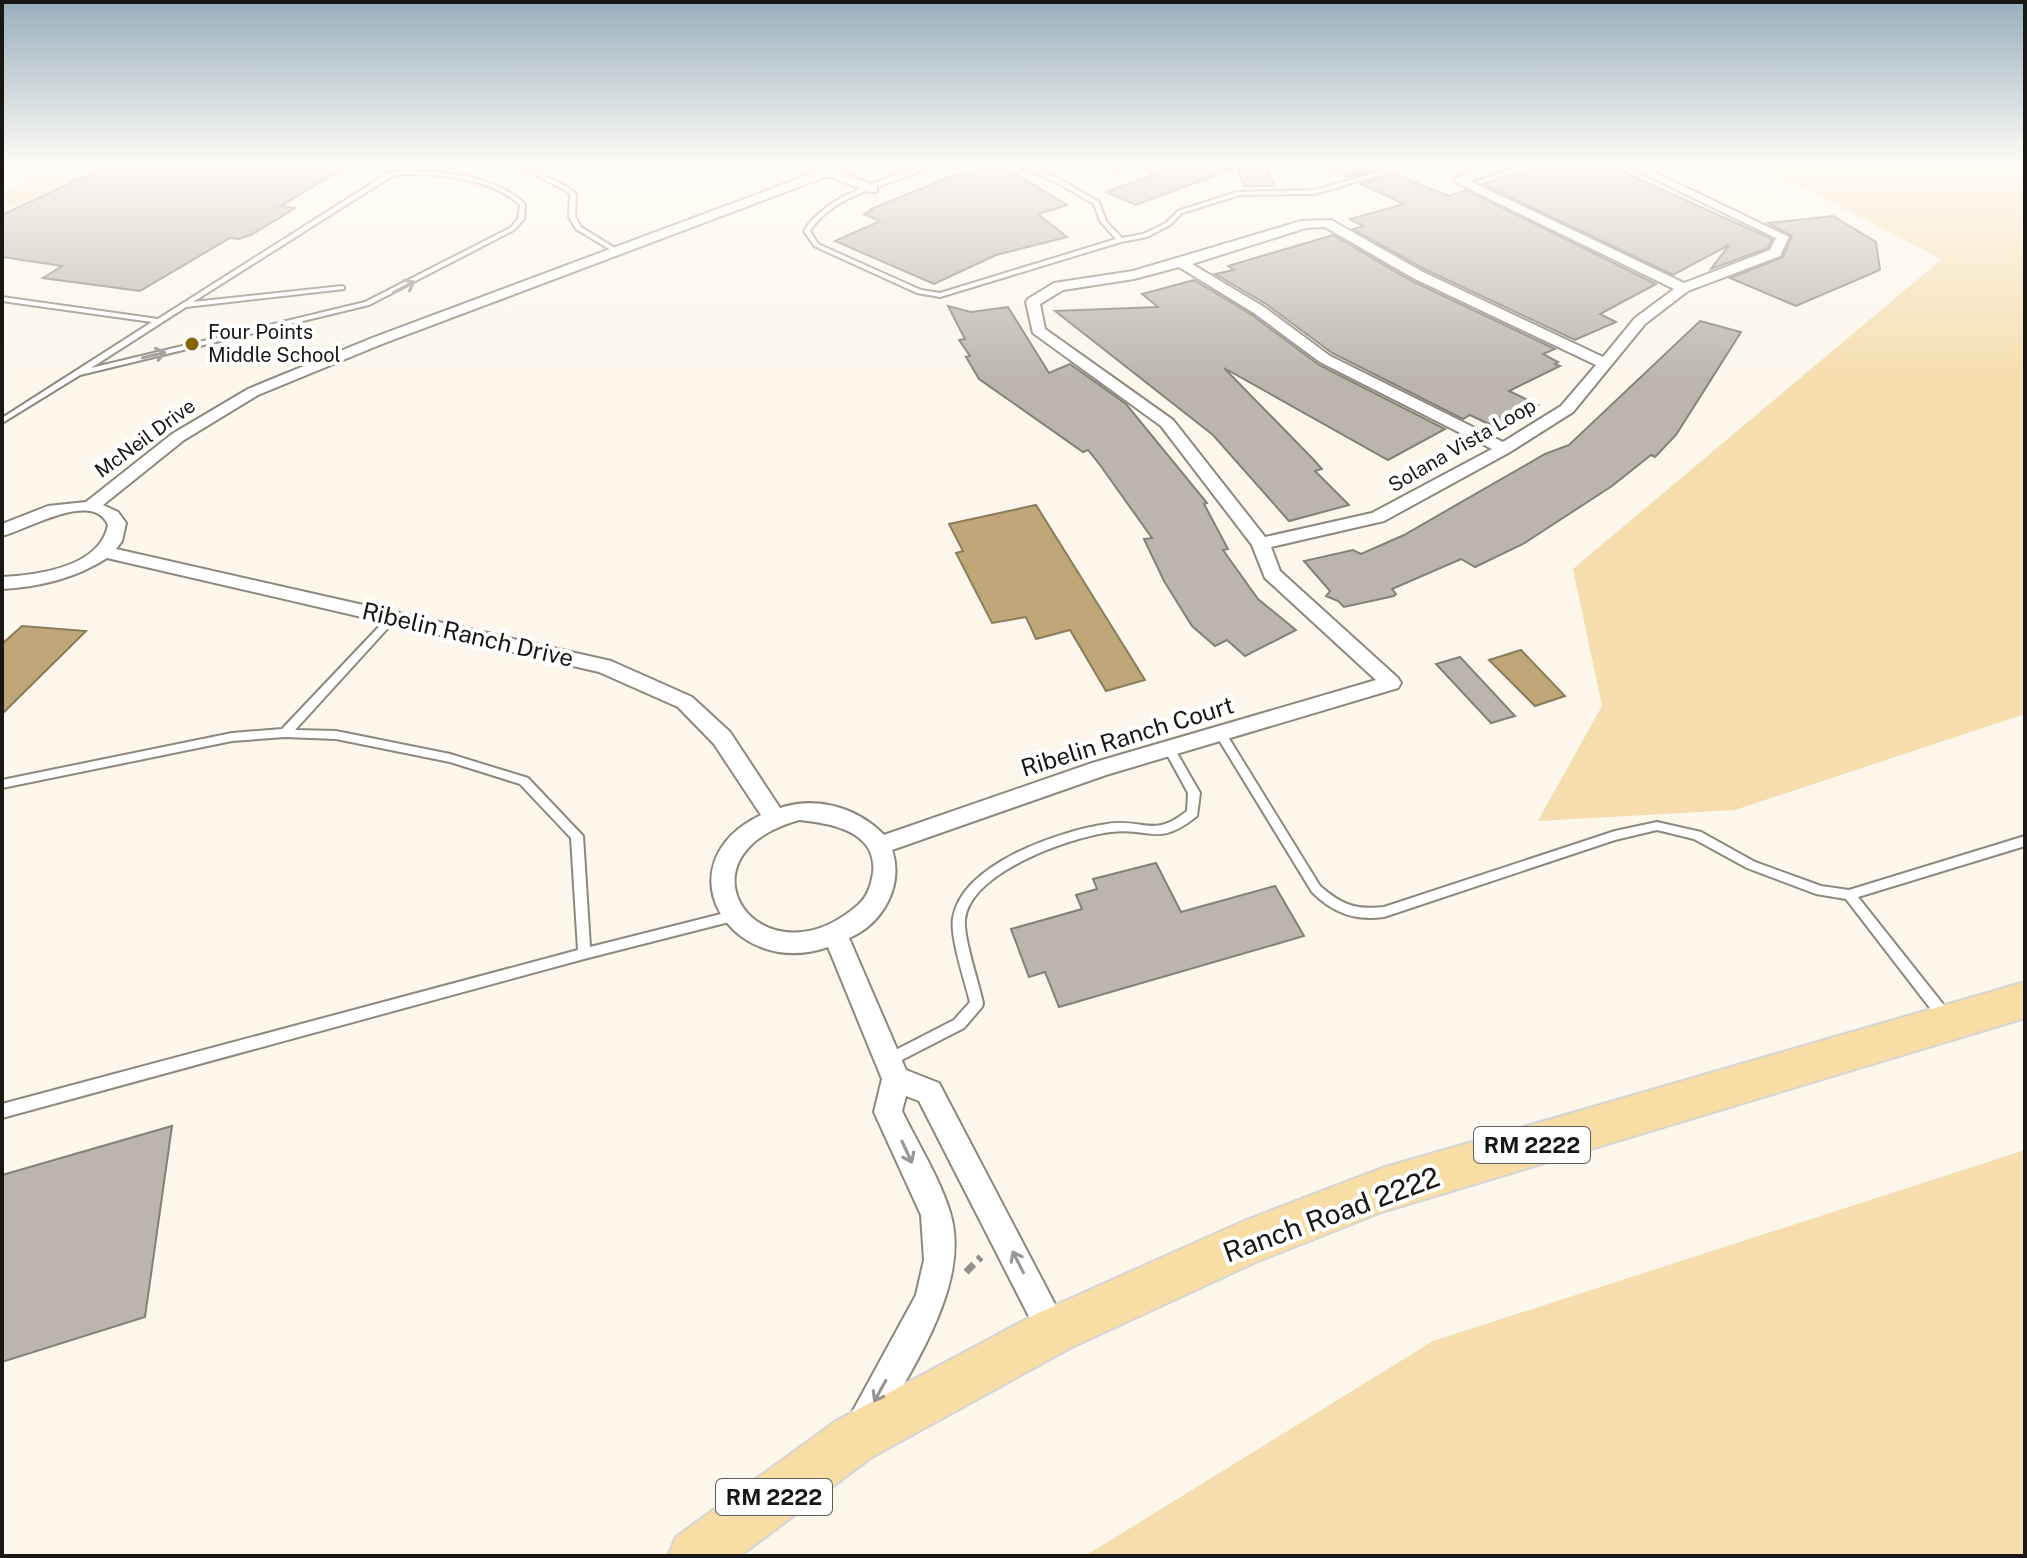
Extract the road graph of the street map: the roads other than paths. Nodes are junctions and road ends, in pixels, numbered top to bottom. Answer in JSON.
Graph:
{"nodes":[{"id":1,"x":295,"y":235,"type":"edge"},
{"id":2,"x":501,"y":235,"type":"edge"},
{"id":3,"x":589,"y":235,"type":"edge"},
{"id":4,"x":660,"y":235,"type":"edge"},
{"id":5,"x":809,"y":235,"type":"edge"},
{"id":6,"x":1115,"y":235,"type":"edge"},
{"id":7,"x":1147,"y":235,"type":"edge"},
{"id":8,"x":1271,"y":235,"type":"edge"},
{"id":9,"x":1347,"y":235,"type":"edge"},
{"id":10,"x":1572,"y":235,"type":"edge"},
{"id":11,"x":1778,"y":235,"type":"edge"},
{"id":12,"x":1120,"y":240,"type":"junction"},
{"id":13,"x":616,"y":251,"type":"junction"},
{"id":14,"x":1181,"y":263,"type":"junction"},
{"id":15,"x":342,"y":288,"type":"dead end"},
{"id":16,"x":1683,"y":288,"type":"junction"},
{"id":17,"x":2,"y":299,"type":"edge"},
{"id":18,"x":184,"y":305,"type":"junction"},
{"id":19,"x":159,"y":321,"type":"junction"},
{"id":20,"x":1604,"y":363,"type":"junction"},
{"id":21,"x":78,"y":373,"type":"junction"},
{"id":22,"x":2,"y":421,"type":"edge"},
{"id":23,"x":1504,"y":449,"type":"junction"},
{"id":24,"x":89,"y":508,"type":"junction"},
{"id":25,"x":2,"y":531,"type":"edge"},
{"id":26,"x":1261,"y":544,"type":"junction"},
{"id":27,"x":102,"y":551,"type":"junction"},
{"id":28,"x":2,"y":583,"type":"edge"},
{"id":29,"x":394,"y":616,"type":"junction"},
{"id":30,"x":285,"y":733,"type":"junction"},
{"id":31,"x":1221,"y":735,"type":"junction"},
{"id":32,"x":1169,"y":749,"type":"junction"},
{"id":33,"x":2,"y":784,"type":"edge"},
{"id":34,"x":774,"y":818,"type":"junction"},
{"id":35,"x":2025,"y":841,"type":"edge"},
{"id":36,"x":881,"y":845,"type":"junction"},
{"id":37,"x":1849,"y":895,"type":"junction"},
{"id":38,"x":733,"y":916,"type":"junction"},
{"id":39,"x":836,"y":935,"type":"junction"},
{"id":40,"x":584,"y":954,"type":"junction"},
{"id":41,"x":2025,"y":1000,"type":"edge"},
{"id":42,"x":1948,"y":1021,"type":"junction"},
{"id":43,"x":892,"y":1070,"type":"junction"},
{"id":44,"x":2,"y":1111,"type":"edge"},
{"id":45,"x":1053,"y":1331,"type":"junction"},
{"id":46,"x":854,"y":1439,"type":"junction"},
{"id":47,"x":695,"y":1556,"type":"edge"}],
"edges":[{"from":1,"to":18,"type":"lane","one_way":true},
{"from":21,"to":2,"type":"lane","one_way":true},
{"from":3,"to":13,"type":"lane"},
{"from":4,"to":13,"type":"street","name":"McNeil Drive"},
{"from":5,"to":12,"type":"lane"},
{"from":6,"to":12,"type":"lane"},
{"from":7,"to":12,"type":"lane"},
{"from":8,"to":14,"type":"street"},
{"from":9,"to":20,"type":"street"},
{"from":10,"to":16,"type":"street"},
{"from":11,"to":16,"type":"street","name":"Solana Vista Loop"},
{"from":13,"to":24,"type":"street","name":"McNeil Drive"},
{"from":14,"to":23,"type":"street"},
{"from":14,"to":26,"type":"street"},
{"from":15,"to":18,"type":"lane"},
{"from":16,"to":20,"type":"street","name":"Solana Vista Loop"},
{"from":17,"to":19,"type":"lane"},
{"from":18,"to":19,"type":"lane"},
{"from":19,"to":21,"type":"lane"},
{"from":20,"to":23,"type":"street","name":"Solana Vista Loop"},
{"from":21,"to":22,"type":"lane"},
{"from":23,"to":26,"type":"street","name":"Solana Vista Loop"},
{"from":24,"to":25,"type":"street"},
{"from":24,"to":27,"type":"street"},
{"from":26,"to":31,"type":"street","name":"Ribelin Ranch Court"},
{"from":27,"to":28,"type":"street"},
{"from":27,"to":29,"type":"street","name":"Ribelin Ranch Drive"},
{"from":29,"to":30,"type":"lane"},
{"from":29,"to":34,"type":"street","name":"Ribelin Ranch Drive"},
{"from":30,"to":33,"type":"lane"},
{"from":30,"to":40,"type":"lane"},
{"from":31,"to":32,"type":"street","name":"Ribelin Ranch Court"},
{"from":31,"to":37,"type":"lane"},
{"from":32,"to":36,"type":"street","name":"Ribelin Ranch Court"},
{"from":32,"to":43,"type":"lane"},
{"from":34,"to":36,"type":"street"},
{"from":34,"to":38,"type":"street"},
{"from":35,"to":37,"type":"lane"},
{"from":36,"to":39,"type":"street"},
{"from":37,"to":42,"type":"lane"},
{"from":38,"to":39,"type":"street"},
{"from":38,"to":40,"type":"lane"},
{"from":39,"to":43,"type":"street"},
{"from":40,"to":44,"type":"lane"},
{"from":41,"to":42,"type":"main road","name":"Ranch Road 2222","number":"RM 2222"},
{"from":42,"to":45,"type":"main road","name":"Ranch Road 2222","number":"RM 2222"},
{"from":45,"to":43,"type":"street","one_way":true},
{"from":43,"to":46,"type":"street","one_way":true},
{"from":45,"to":46,"type":"main road","name":"Ranch Road 2222","number":"RM 2222"},
{"from":46,"to":47,"type":"main road","name":"Ranch Road 2222","number":"RM 2222"}]}
